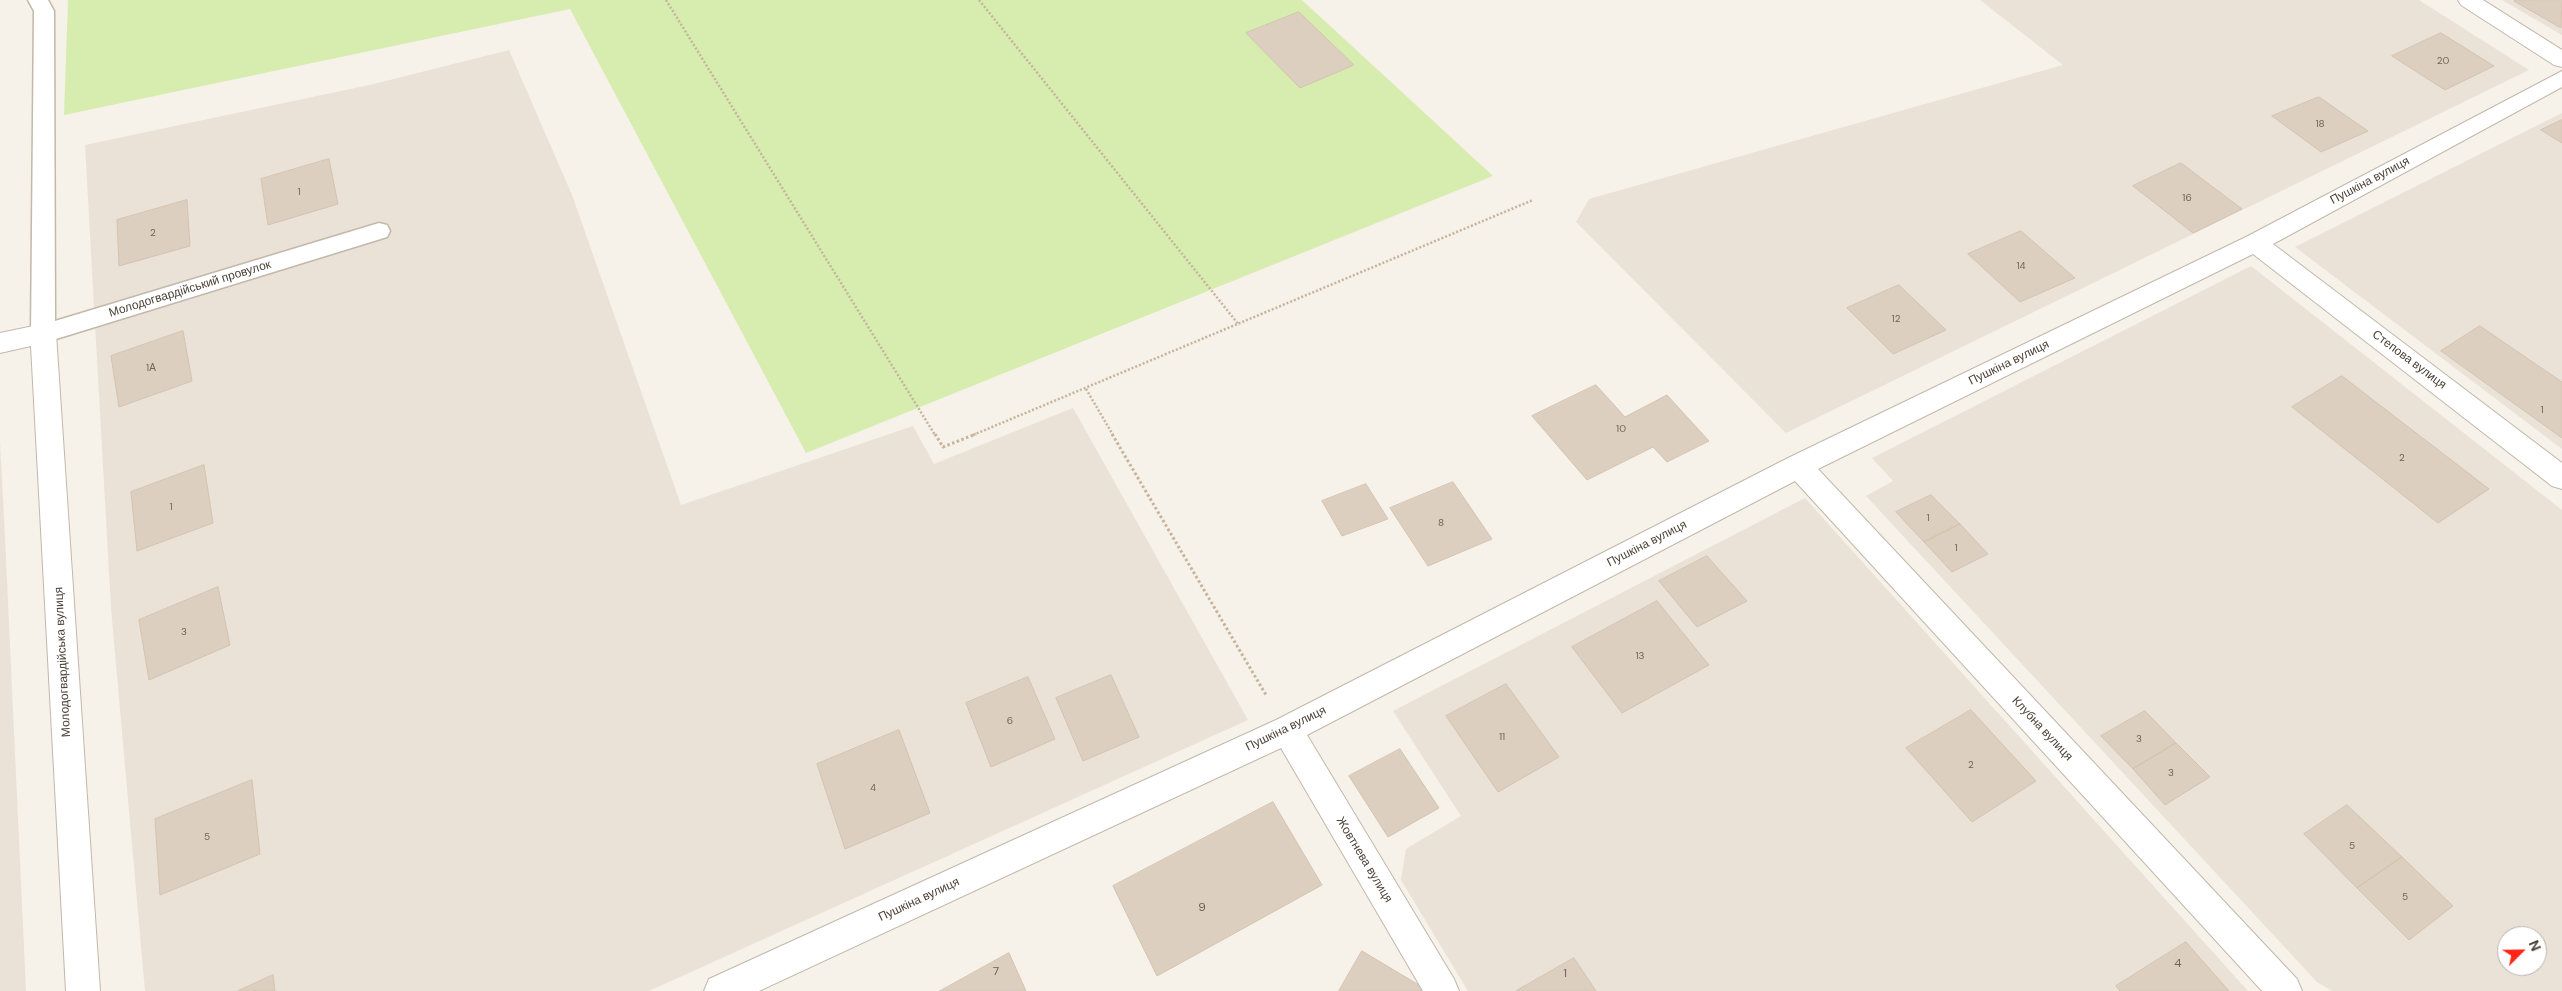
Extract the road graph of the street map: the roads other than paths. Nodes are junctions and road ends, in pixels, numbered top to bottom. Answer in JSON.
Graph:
{"nodes":[{"id":1,"x":38,"y":0,"type":"edge"},
{"id":2,"x":2468,"y":0,"type":"edge"},
{"id":3,"x":2562,"y":60,"type":"edge"},
{"id":4,"x":2562,"y":78,"type":"edge"},
{"id":5,"x":379,"y":231,"type":"dead end"},
{"id":6,"x":2255,"y":243,"type":"junction"},
{"id":7,"x":43,"y":334,"type":"junction"},
{"id":8,"x":0,"y":343,"type":"edge"},
{"id":9,"x":1798,"y":466,"type":"junction"},
{"id":10,"x":2562,"y":478,"type":"edge"},
{"id":11,"x":1286,"y":730,"type":"junction"},
{"id":12,"x":83,"y":991,"type":"edge"},
{"id":13,"x":721,"y":991,"type":"edge"},
{"id":14,"x":1442,"y":991,"type":"edge"},
{"id":15,"x":2285,"y":991,"type":"edge"}],
"edges":[{"from":1,"to":7,"type":"lane"},
{"from":2,"to":3,"type":"street"},
{"from":4,"to":6,"type":"street","name":"Пушкіна вулиця"},
{"from":5,"to":7,"type":"lane","name":"Молодогвардійський провулок"},
{"from":6,"to":9,"type":"street","name":"Пушкіна вулиця"},
{"from":6,"to":10,"type":"street","name":"Степова вулиця"},
{"from":7,"to":8,"type":"street","name":"Молодогвардійський провулок"},
{"from":7,"to":12,"type":"street","name":"Молодогвардійська вулиця"},
{"from":9,"to":11,"type":"street","name":"Пушкіна вулиця"},
{"from":9,"to":15,"type":"street","name":"Клубна вулиця"},
{"from":11,"to":13,"type":"street","name":"Пушкіна вулиця"},
{"from":11,"to":14,"type":"street","name":"Жовтнева вулиця"}]}
